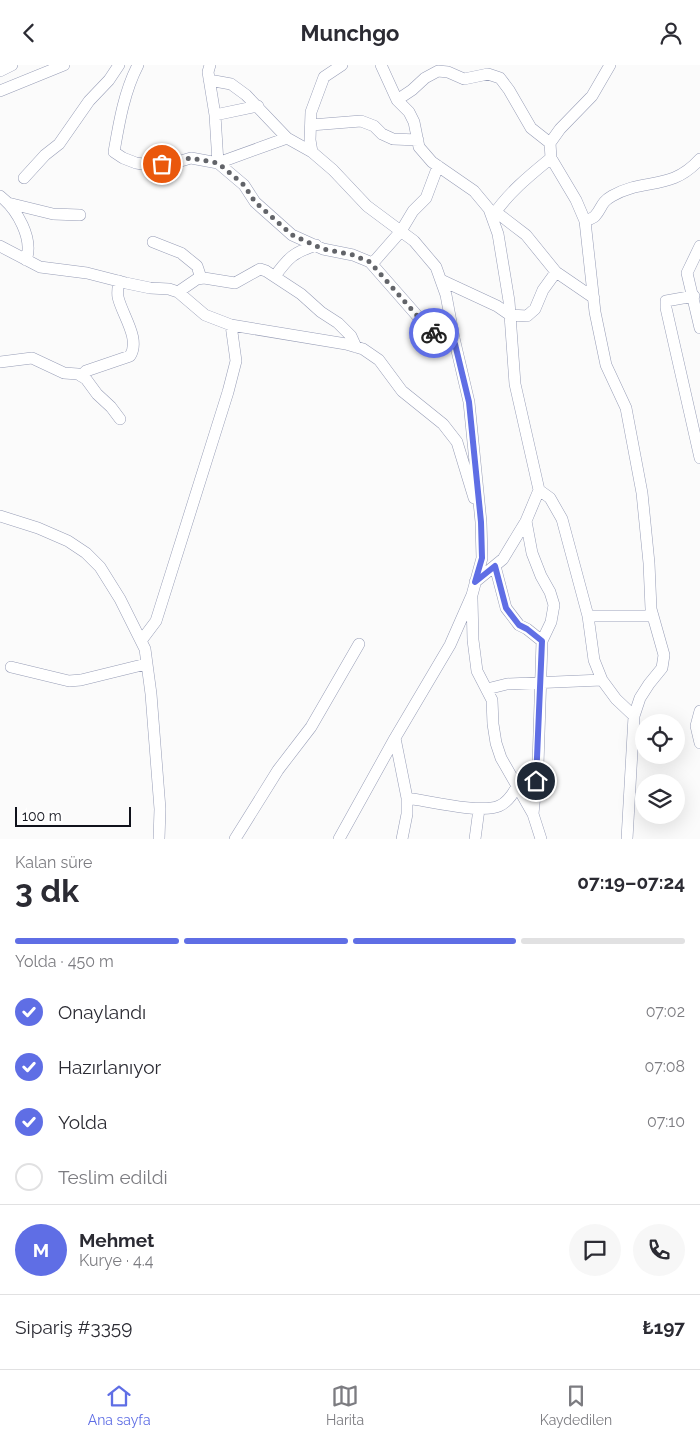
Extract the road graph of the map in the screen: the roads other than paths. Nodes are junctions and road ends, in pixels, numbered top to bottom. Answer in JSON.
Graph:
{"nodes":[{"id":1,"x":12,"y":65,"type":"edge"},
{"id":2,"x":64,"y":65,"type":"edge"},
{"id":3,"x":119,"y":65,"type":"edge"},
{"id":4,"x":138,"y":65,"type":"edge"},
{"id":5,"x":210,"y":65,"type":"edge"},
{"id":6,"x":342,"y":65,"type":"edge"},
{"id":7,"x":381,"y":65,"type":"edge"},
{"id":8,"x":610,"y":65,"type":"edge"},
{"id":9,"x":0,"y":71,"type":"edge"},
{"id":10,"x":209,"y":80,"type":"junction"},
{"id":11,"x":3,"y":87,"type":"edge"},
{"id":12,"x":397,"y":100,"type":"junction"},
{"id":13,"x":258,"y":106,"type":"junction"},
{"id":14,"x":215,"y":115,"type":"junction"},
{"id":15,"x":311,"y":125,"type":"junction"},
{"id":16,"x":287,"y":138,"type":"junction"},
{"id":17,"x":418,"y":140,"type":"junction"},
{"id":18,"x":550,"y":143,"type":"junction"},
{"id":19,"x":312,"y":152,"type":"junction"},
{"id":20,"x":550,"y":158,"type":"junction"},
{"id":21,"x":700,"y":159,"type":"edge"},
{"id":22,"x":218,"y":163,"type":"junction"},
{"id":23,"x":438,"y":166,"type":"junction"},
{"id":24,"x":24,"y":178,"type":"dead end"},
{"id":25,"x":4,"y":199,"type":"edge"},
{"id":26,"x":80,"y":215,"type":"dead end"},
{"id":27,"x":494,"y":215,"type":"junction"},
{"id":28,"x":585,"y":221,"type":"junction"},
{"id":29,"x":401,"y":231,"type":"junction"},
{"id":30,"x":153,"y":242,"type":"dead end"},
{"id":31,"x":316,"y":245,"type":"junction"},
{"id":32,"x":0,"y":246,"type":"edge"},
{"id":33,"x":700,"y":246,"type":"edge"},
{"id":34,"x":26,"y":261,"type":"junction"},
{"id":35,"x":372,"y":264,"type":"junction"},
{"id":36,"x":556,"y":272,"type":"junction"},
{"id":37,"x":275,"y":275,"type":"junction"},
{"id":38,"x":201,"y":278,"type":"junction"},
{"id":39,"x":441,"y":280,"type":"junction"},
{"id":40,"x":119,"y":281,"type":"junction"},
{"id":41,"x":178,"y":292,"type":"junction"},
{"id":42,"x":694,"y":296,"type":"junction"},
{"id":43,"x":594,"y":298,"type":"junction"},
{"id":44,"x":510,"y":315,"type":"junction"},
{"id":45,"x":230,"y":325,"type":"junction"},
{"id":46,"x":700,"y":328,"type":"edge"},
{"id":47,"x":455,"y":344,"type":"junction"},
{"id":48,"x":356,"y":347,"type":"junction"},
{"id":49,"x":0,"y":362,"type":"edge"},
{"id":50,"x":81,"y":376,"type":"junction"},
{"id":51,"x":120,"y":419,"type":"dead end"},
{"id":52,"x":700,"y":458,"type":"edge"},
{"id":53,"x":539,"y":490,"type":"junction"},
{"id":54,"x":0,"y":516,"type":"edge"},
{"id":55,"x":526,"y":521,"type":"junction"},
{"id":56,"x":481,"y":522,"type":"junction"},
{"id":57,"x":495,"y":566,"type":"junction"},
{"id":58,"x":475,"y":582,"type":"junction"},
{"id":59,"x":472,"y":595,"type":"junction"},
{"id":60,"x":588,"y":616,"type":"junction"},
{"id":61,"x":653,"y":616,"type":"junction"},
{"id":62,"x":141,"y":641,"type":"junction"},
{"id":63,"x":542,"y":641,"type":"junction"},
{"id":64,"x":359,"y":644,"type":"dead end"},
{"id":65,"x":146,"y":663,"type":"junction"},
{"id":66,"x":11,"y":667,"type":"dead end"},
{"id":67,"x":602,"y":680,"type":"junction"},
{"id":68,"x":540,"y":684,"type":"junction"},
{"id":69,"x":487,"y":689,"type":"junction"},
{"id":70,"x":700,"y":711,"type":"edge"},
{"id":71,"x":634,"y":716,"type":"junction"},
{"id":72,"x":395,"y":738,"type":"junction"},
{"id":73,"x":700,"y":743,"type":"edge"},
{"id":74,"x":517,"y":786,"type":"junction"},
{"id":75,"x":407,"y":797,"type":"junction"},
{"id":76,"x":479,"y":809,"type":"junction"},
{"id":77,"x":533,"y":814,"type":"junction"},
{"id":78,"x":159,"y":839,"type":"edge"},
{"id":79,"x":235,"y":839,"type":"edge"},
{"id":80,"x":339,"y":839,"type":"edge"},
{"id":81,"x":402,"y":839,"type":"edge"},
{"id":82,"x":475,"y":839,"type":"edge"},
{"id":83,"x":541,"y":839,"type":"edge"},
{"id":84,"x":627,"y":839,"type":"edge"}],
"edges":[{"from":1,"to":9,"type":"street"},
{"from":2,"to":11,"type":"street"},
{"from":3,"to":24,"type":"street"},
{"from":4,"to":22,"type":"street"},
{"from":5,"to":10,"type":"street"},
{"from":6,"to":15,"type":"street"},
{"from":7,"to":12,"type":"street"},
{"from":8,"to":18,"type":"street"},
{"from":10,"to":13,"type":"street"},
{"from":10,"to":14,"type":"street"},
{"from":12,"to":17,"type":"street"},
{"from":12,"to":18,"type":"street"},
{"from":13,"to":14,"type":"street"},
{"from":13,"to":16,"type":"street"},
{"from":14,"to":22,"type":"street"},
{"from":15,"to":17,"type":"street"},
{"from":15,"to":19,"type":"street"},
{"from":16,"to":19,"type":"street"},
{"from":16,"to":22,"type":"street"},
{"from":17,"to":23,"type":"street"},
{"from":18,"to":20,"type":"street"},
{"from":19,"to":29,"type":"street"},
{"from":20,"to":27,"type":"street"},
{"from":20,"to":28,"type":"street"},
{"from":21,"to":28,"type":"street"},
{"from":22,"to":31,"type":"street"},
{"from":23,"to":27,"type":"street"},
{"from":23,"to":29,"type":"street"},
{"from":25,"to":26,"type":"street"},
{"from":25,"to":34,"type":"street"},
{"from":27,"to":36,"type":"street"},
{"from":27,"to":44,"type":"street"},
{"from":28,"to":43,"type":"street"},
{"from":29,"to":35,"type":"street"},
{"from":29,"to":39,"type":"street"},
{"from":30,"to":38,"type":"street"},
{"from":31,"to":35,"type":"street"},
{"from":31,"to":37,"type":"street"},
{"from":32,"to":34,"type":"street"},
{"from":33,"to":42,"type":"street"},
{"from":34,"to":40,"type":"street"},
{"from":35,"to":47,"type":"street"},
{"from":36,"to":43,"type":"street"},
{"from":36,"to":44,"type":"street"},
{"from":37,"to":38,"type":"street"},
{"from":37,"to":48,"type":"street"},
{"from":38,"to":41,"type":"street"},
{"from":39,"to":44,"type":"street"},
{"from":39,"to":47,"type":"street"},
{"from":40,"to":41,"type":"street"},
{"from":40,"to":50,"type":"street"},
{"from":41,"to":45,"type":"street"},
{"from":42,"to":46,"type":"street"},
{"from":42,"to":52,"type":"street"},
{"from":43,"to":61,"type":"street"},
{"from":44,"to":53,"type":"street"},
{"from":45,"to":48,"type":"street"},
{"from":45,"to":62,"type":"street"},
{"from":47,"to":56,"type":"street"},
{"from":48,"to":56,"type":"street"},
{"from":49,"to":50,"type":"street"},
{"from":50,"to":51,"type":"street"},
{"from":53,"to":55,"type":"street"},
{"from":53,"to":60,"type":"street"},
{"from":54,"to":62,"type":"street"},
{"from":55,"to":57,"type":"street"},
{"from":55,"to":63,"type":"street"},
{"from":56,"to":58,"type":"street"},
{"from":57,"to":58,"type":"street"},
{"from":57,"to":63,"type":"street"},
{"from":58,"to":59,"type":"street"},
{"from":59,"to":69,"type":"street"},
{"from":59,"to":72,"type":"street"},
{"from":60,"to":61,"type":"street"},
{"from":60,"to":67,"type":"street"},
{"from":61,"to":71,"type":"street"},
{"from":62,"to":65,"type":"street"},
{"from":63,"to":68,"type":"street"},
{"from":64,"to":79,"type":"street"},
{"from":65,"to":66,"type":"street"},
{"from":65,"to":78,"type":"street"},
{"from":67,"to":68,"type":"street"},
{"from":67,"to":71,"type":"street"},
{"from":68,"to":69,"type":"street"},
{"from":68,"to":77,"type":"street"},
{"from":69,"to":74,"type":"street"},
{"from":70,"to":73,"type":"street"},
{"from":71,"to":84,"type":"street"},
{"from":72,"to":75,"type":"street"},
{"from":72,"to":80,"type":"street"},
{"from":74,"to":76,"type":"street"},
{"from":74,"to":77,"type":"street"},
{"from":75,"to":76,"type":"street"},
{"from":75,"to":81,"type":"street"},
{"from":76,"to":82,"type":"street"},
{"from":77,"to":83,"type":"street"}]}
